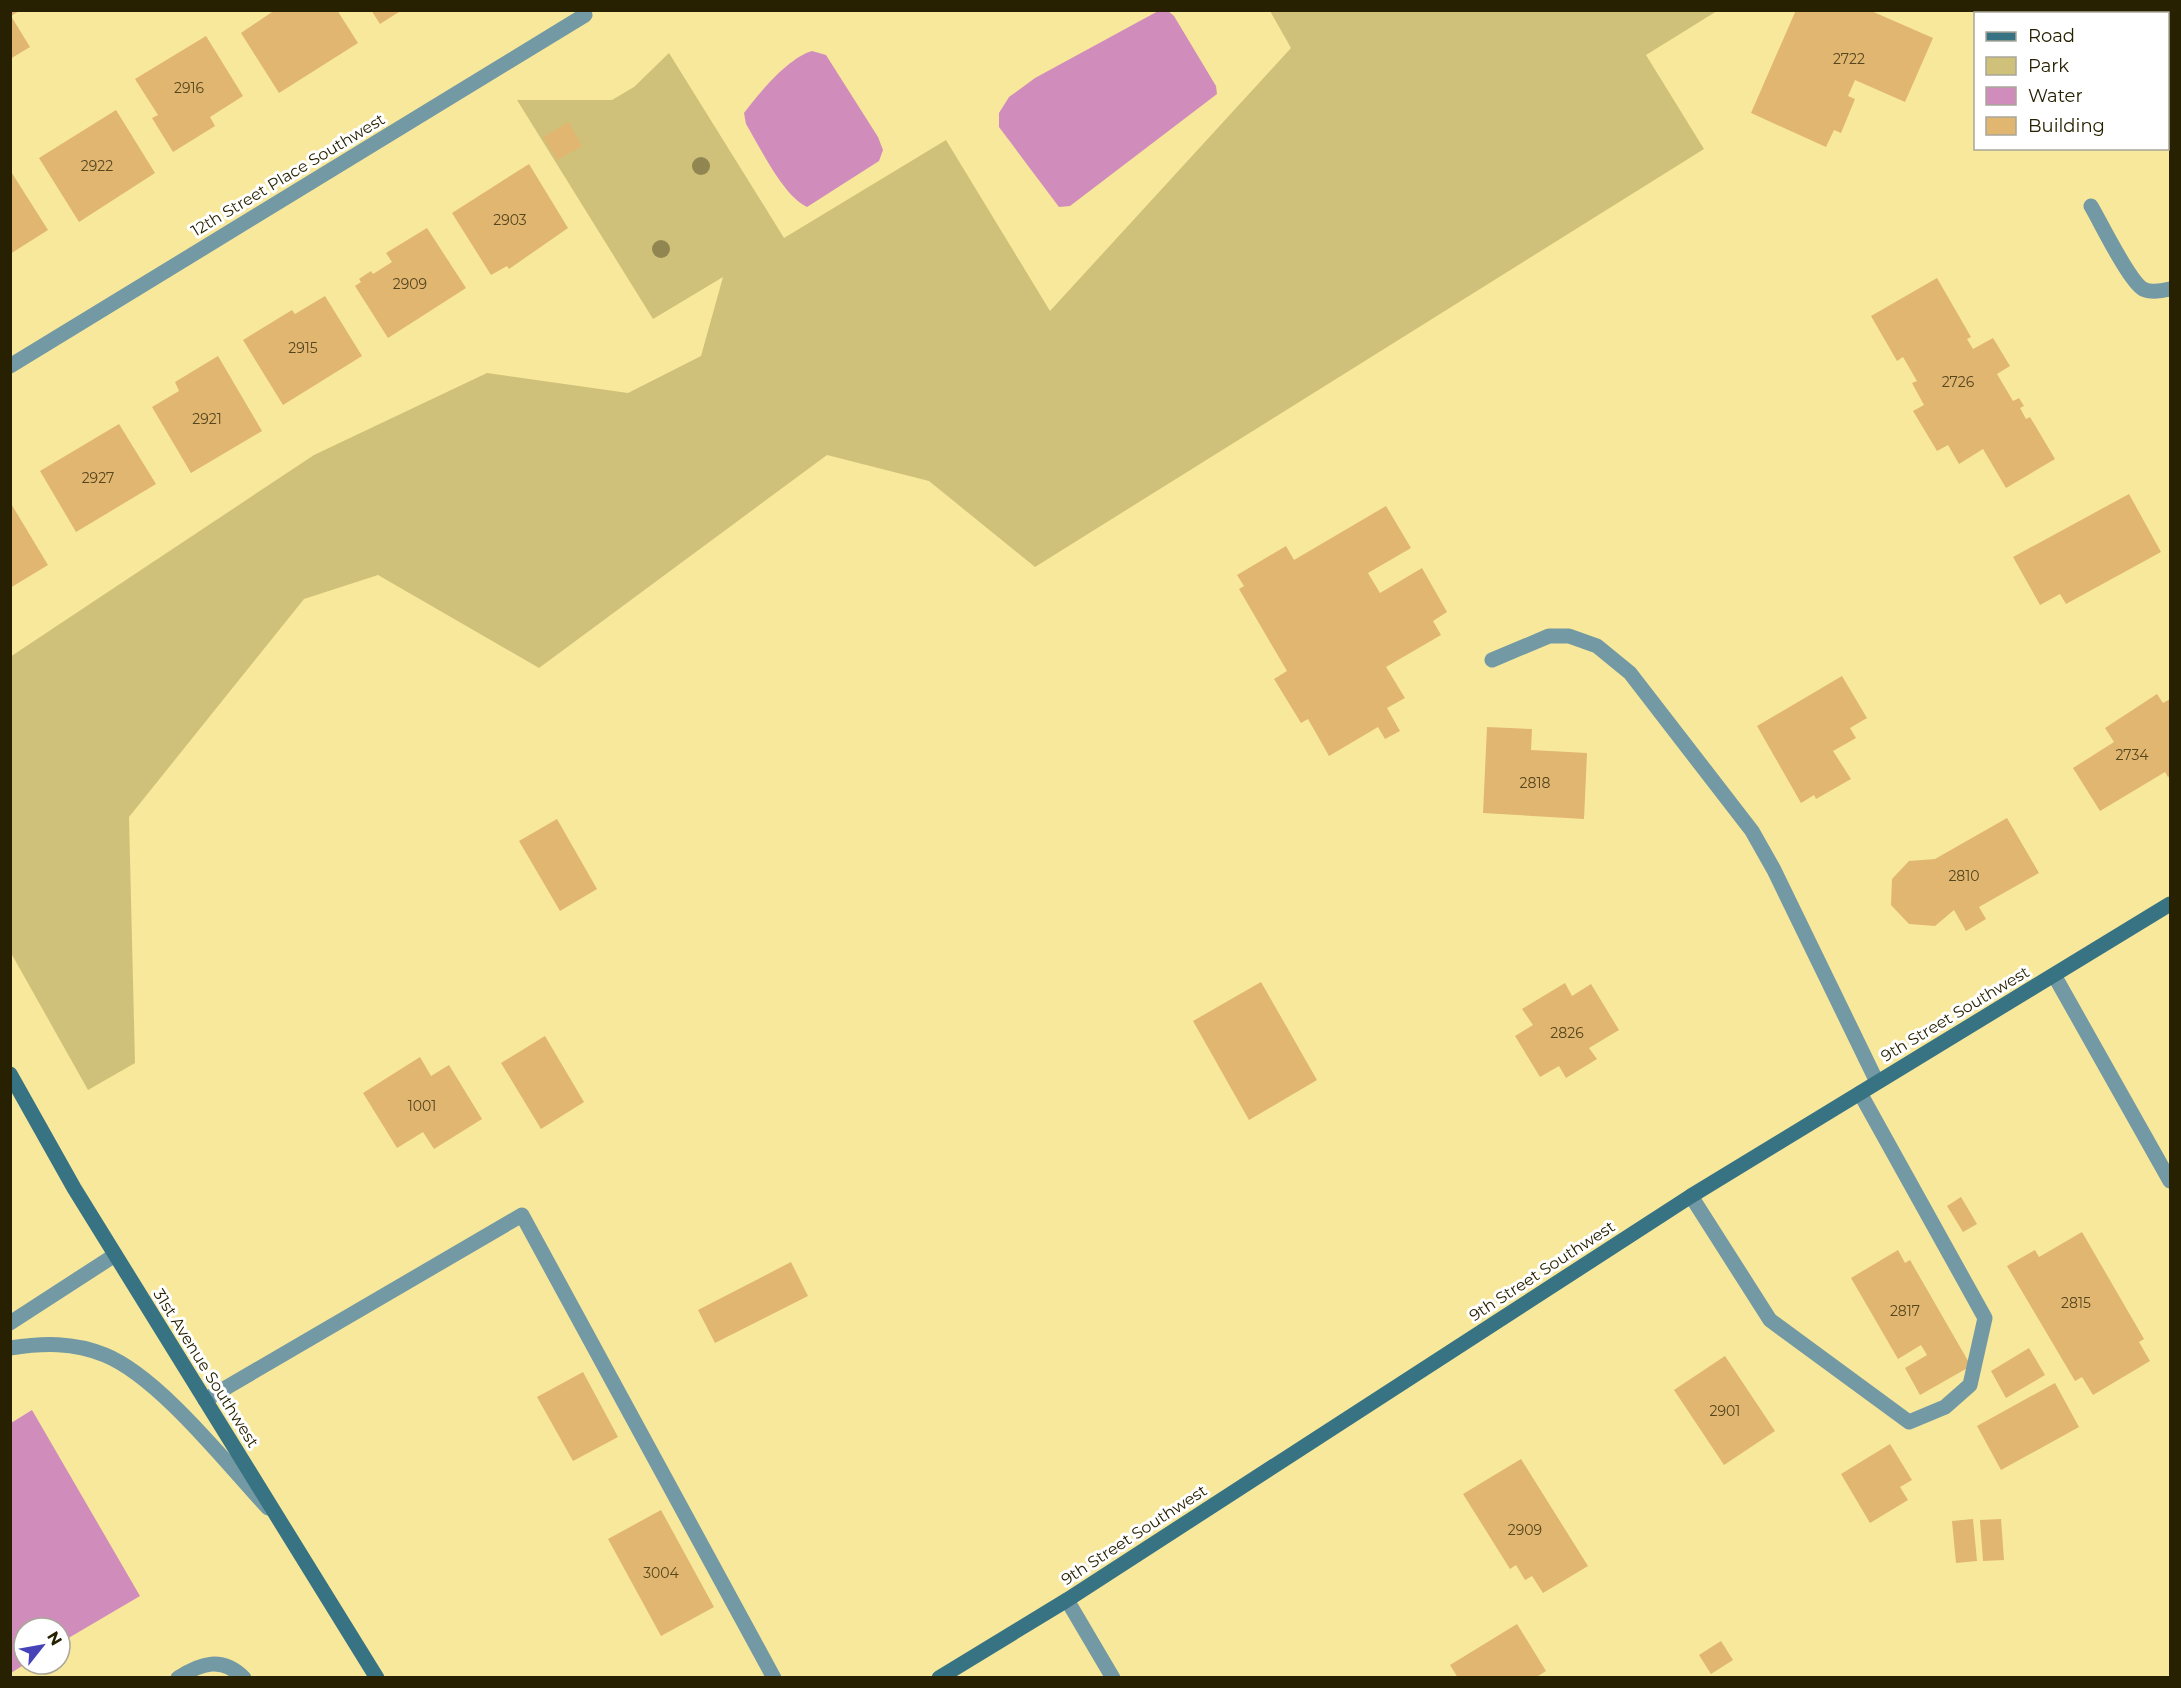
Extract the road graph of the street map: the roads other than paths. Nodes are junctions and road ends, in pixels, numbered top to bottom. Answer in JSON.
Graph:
{"nodes":[{"id":1,"x":584,"y":13,"type":"edge"},
{"id":2,"x":2091,"y":206,"type":"dead end"},
{"id":3,"x":2170,"y":289,"type":"edge"},
{"id":4,"x":10,"y":366,"type":"edge"},
{"id":5,"x":1492,"y":660,"type":"dead end"},
{"id":6,"x":2170,"y":904,"type":"edge"},
{"id":7,"x":2054,"y":975,"type":"junction"},
{"id":8,"x":10,"y":1074,"type":"edge"},
{"id":9,"x":1877,"y":1082,"type":"junction"},
{"id":10,"x":1860,"y":1093,"type":"junction"},
{"id":11,"x":2170,"y":1182,"type":"edge"},
{"id":12,"x":1691,"y":1196,"type":"junction"},
{"id":13,"x":115,"y":1255,"type":"junction"},
{"id":14,"x":10,"y":1323,"type":"edge"},
{"id":15,"x":10,"y":1348,"type":"edge"},
{"id":16,"x":205,"y":1400,"type":"junction"},
{"id":17,"x":281,"y":1523,"type":"junction"},
{"id":18,"x":1067,"y":1600,"type":"junction"},
{"id":19,"x":178,"y":1677,"type":"edge"},
{"id":20,"x":244,"y":1677,"type":"edge"},
{"id":21,"x":377,"y":1677,"type":"edge"},
{"id":22,"x":774,"y":1677,"type":"edge"},
{"id":23,"x":939,"y":1677,"type":"edge"},
{"id":24,"x":1113,"y":1677,"type":"edge"}],
"edges":[{"from":1,"to":4,"type":"street","name":"12th Street Place Southwest"},
{"from":2,"to":3,"type":"street"},
{"from":5,"to":9,"type":"street"},
{"from":6,"to":7,"type":"main road","name":"9th Street Southwest"},
{"from":7,"to":9,"type":"main road","name":"9th Street Southwest"},
{"from":7,"to":11,"type":"street"},
{"from":8,"to":13,"type":"main road","name":"31st Avenue Southwest"},
{"from":9,"to":10,"type":"main road","name":"9th Street Southwest"},
{"from":10,"to":12,"type":"main road","name":"9th Street Southwest"},
{"from":10,"to":12,"type":"street"},
{"from":12,"to":18,"type":"main road","name":"9th Street Southwest"},
{"from":13,"to":14,"type":"street"},
{"from":13,"to":16,"type":"main road","name":"31st Avenue Southwest"},
{"from":15,"to":17,"type":"street"},
{"from":16,"to":17,"type":"main road","name":"31st Avenue Southwest"},
{"from":16,"to":22,"type":"street"},
{"from":17,"to":21,"type":"main road","name":"31st Avenue Southwest"},
{"from":18,"to":23,"type":"main road","name":"9th Street Southwest"},
{"from":18,"to":24,"type":"street"},
{"from":19,"to":20,"type":"street"}]}
